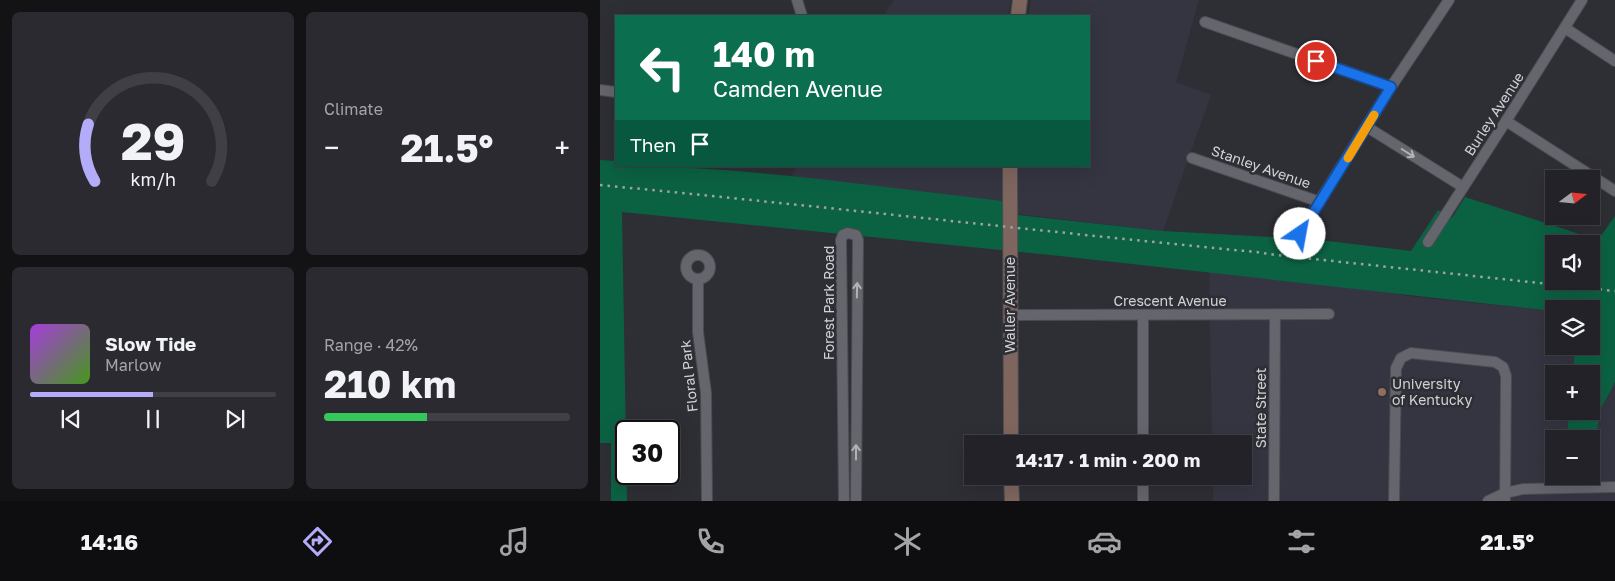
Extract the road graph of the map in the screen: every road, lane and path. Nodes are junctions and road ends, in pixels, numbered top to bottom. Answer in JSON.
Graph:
{"nodes":[{"id":1,"x":797,"y":0,"type":"edge"},
{"id":2,"x":1020,"y":0,"type":"edge"},
{"id":3,"x":1449,"y":0,"type":"edge"},
{"id":4,"x":1582,"y":0,"type":"edge"},
{"id":5,"x":802,"y":15,"type":"edge"},
{"id":6,"x":1018,"y":15,"type":"edge"},
{"id":7,"x":1205,"y":22,"type":"dead end"},
{"id":8,"x":1564,"y":28,"type":"junction"},
{"id":9,"x":1615,"y":61,"type":"edge"},
{"id":10,"x":1391,"y":87,"type":"junction"},
{"id":11,"x":600,"y":90,"type":"edge"},
{"id":12,"x":615,"y":92,"type":"edge"},
{"id":13,"x":1506,"y":121,"type":"junction"},
{"id":14,"x":1367,"y":127,"type":"junction"},
{"id":15,"x":1192,"y":158,"type":"dead end"},
{"id":16,"x":1010,"y":167,"type":"edge"},
{"id":17,"x":1463,"y":187,"type":"junction"},
{"id":18,"x":1615,"y":191,"type":"edge"},
{"id":19,"x":1320,"y":202,"type":"junction"},
{"id":20,"x":1300,"y":234,"type":"dead end"},
{"id":21,"x":1428,"y":242,"type":"dead end"},
{"id":22,"x":698,"y":279,"type":"dead end"},
{"id":23,"x":1329,"y":314,"type":"dead end"},
{"id":24,"x":1010,"y":315,"type":"junction"},
{"id":25,"x":1143,"y":315,"type":"junction"},
{"id":26,"x":1275,"y":315,"type":"junction"},
{"id":27,"x":843,"y":378,"type":"junction"},
{"id":28,"x":856,"y":378,"type":"junction"},
{"id":29,"x":1011,"y":435,"type":"edge"},
{"id":30,"x":1143,"y":435,"type":"edge"},
{"id":31,"x":1012,"y":485,"type":"edge"},
{"id":32,"x":1143,"y":485,"type":"edge"},
{"id":33,"x":1615,"y":487,"type":"edge"},
{"id":34,"x":1505,"y":497,"type":"edge"},
{"id":35,"x":706,"y":501,"type":"edge"},
{"id":36,"x":844,"y":501,"type":"edge"},
{"id":37,"x":856,"y":501,"type":"edge"},
{"id":38,"x":1012,"y":501,"type":"edge"},
{"id":39,"x":1143,"y":501,"type":"edge"},
{"id":40,"x":1274,"y":501,"type":"edge"},
{"id":41,"x":1394,"y":501,"type":"edge"},
{"id":42,"x":1488,"y":501,"type":"edge"}],
"edges":[{"from":1,"to":5,"type":"street"},
{"from":2,"to":6,"type":"main road"},
{"from":3,"to":10,"type":"street"},
{"from":4,"to":8,"type":"street","name":"Burley Avenue"},
{"from":7,"to":10,"type":"street"},
{"from":8,"to":9,"type":"street"},
{"from":8,"to":13,"type":"street","name":"Burley Avenue"},
{"from":10,"to":14,"type":"street"},
{"from":11,"to":12,"type":"street"},
{"from":13,"to":17,"type":"street","name":"Burley Avenue"},
{"from":13,"to":18,"type":"street"},
{"from":14,"to":17,"type":"street","one_way":true},
{"from":14,"to":19,"type":"street"},
{"from":15,"to":19,"type":"street","name":"Stanley Avenue"},
{"from":16,"to":24,"type":"main road","name":"Waller Avenue"},
{"from":17,"to":21,"type":"street","name":"Burley Avenue"},
{"from":19,"to":20,"type":"street"},
{"from":22,"to":35,"type":"street","name":"Floral Park"},
{"from":23,"to":26,"type":"street","name":"Crescent Avenue"},
{"from":24,"to":25,"type":"street","name":"Crescent Avenue"},
{"from":24,"to":29,"type":"main road","name":"Waller Avenue"},
{"from":25,"to":26,"type":"street","name":"Crescent Avenue"},
{"from":25,"to":30,"type":"street"},
{"from":26,"to":40,"type":"street","name":"State Street"},
{"from":27,"to":28,"type":"street"},
{"from":28,"to":27,"type":"street","name":"Forest Park Road","one_way":true},
{"from":27,"to":36,"type":"street","name":"Forest Park Road"},
{"from":37,"to":28,"type":"street","name":"Forest Park Road","one_way":true},
{"from":31,"to":38,"type":"main road"},
{"from":32,"to":39,"type":"street"},
{"from":33,"to":34,"type":"street"},
{"from":34,"to":41,"type":"street"},
{"from":34,"to":42,"type":"street"}]}
